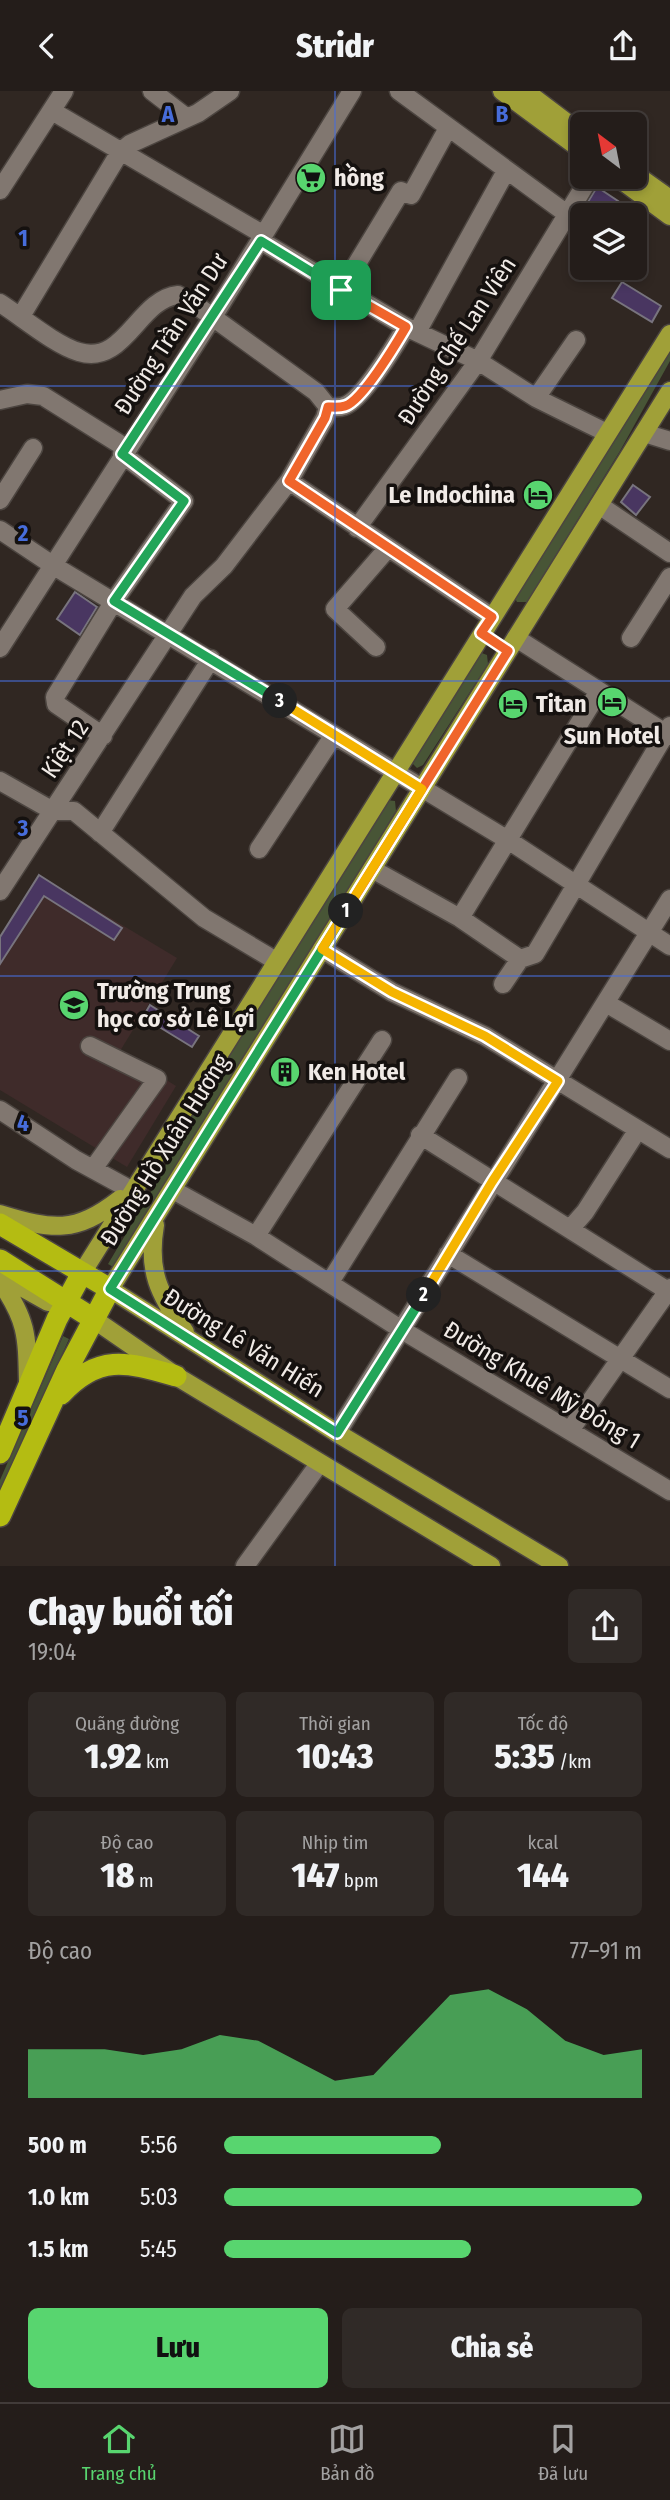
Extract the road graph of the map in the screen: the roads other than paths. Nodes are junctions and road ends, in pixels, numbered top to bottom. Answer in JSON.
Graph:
{"nodes":[{"id":1,"x":64,"y":91,"type":"edge"},
{"id":2,"x":152,"y":91,"type":"edge"},
{"id":3,"x":352,"y":91,"type":"edge"},
{"id":4,"x":399,"y":91,"type":"edge"},
{"id":5,"x":502,"y":91,"type":"edge"},
{"id":6,"x":525,"y":91,"type":"edge"},
{"id":7,"x":538,"y":91,"type":"edge"},
{"id":8,"x":227,"y":92,"type":"edge"},
{"id":9,"x":52,"y":111,"type":"junction"},
{"id":10,"x":570,"y":115,"type":"edge"},
{"id":11,"x":187,"y":118,"type":"junction"},
{"id":12,"x":570,"y":125,"type":"edge"},
{"id":13,"x":448,"y":128,"type":"junction"},
{"id":14,"x":570,"y":141,"type":"edge"},
{"id":15,"x":120,"y":152,"type":"junction"},
{"id":16,"x":506,"y":171,"type":"junction"},
{"id":17,"x":648,"y":174,"type":"edge"},
{"id":18,"x":648,"y":183,"type":"edge"},
{"id":19,"x":583,"y":189,"type":"edge"},
{"id":20,"x":633,"y":189,"type":"edge"},
{"id":21,"x":0,"y":190,"type":"edge"},
{"id":22,"x":670,"y":190,"type":"edge"},
{"id":23,"x":670,"y":199,"type":"edge"},
{"id":24,"x":568,"y":213,"type":"junction"},
{"id":25,"x":670,"y":216,"type":"edge"},
{"id":26,"x":262,"y":238,"type":"junction"},
{"id":27,"x":341,"y":290,"type":"junction"},
{"id":28,"x":0,"y":303,"type":"edge"},
{"id":29,"x":21,"y":316,"type":"junction"},
{"id":30,"x":212,"y":317,"type":"junction"},
{"id":31,"x":412,"y":329,"type":"junction"},
{"id":32,"x":670,"y":334,"type":"edge"},
{"id":33,"x":576,"y":340,"type":"dead end"},
{"id":34,"x":478,"y":361,"type":"junction"},
{"id":35,"x":670,"y":391,"type":"edge"},
{"id":36,"x":536,"y":398,"type":"junction"},
{"id":37,"x":0,"y":400,"type":"edge"},
{"id":38,"x":328,"y":407,"type":"junction"},
{"id":39,"x":607,"y":433,"type":"junction"},
{"id":40,"x":644,"y":433,"type":"junction"},
{"id":41,"x":670,"y":441,"type":"edge"},
{"id":42,"x":33,"y":448,"type":"dead end"},
{"id":43,"x":124,"y":451,"type":"junction"},
{"id":44,"x":289,"y":481,"type":"junction"},
{"id":45,"x":0,"y":500,"type":"edge"},
{"id":46,"x":599,"y":505,"type":"junction"},
{"id":47,"x":357,"y":528,"type":"junction"},
{"id":48,"x":0,"y":530,"type":"edge"},
{"id":49,"x":388,"y":548,"type":"junction"},
{"id":50,"x":670,"y":553,"type":"edge"},
{"id":51,"x":54,"y":565,"type":"junction"},
{"id":52,"x":670,"y":577,"type":"edge"},
{"id":53,"x":114,"y":601,"type":"junction"},
{"id":54,"x":495,"y":611,"type":"junction"},
{"id":55,"x":527,"y":621,"type":"junction"},
{"id":56,"x":481,"y":633,"type":"junction"},
{"id":57,"x":170,"y":635,"type":"junction"},
{"id":58,"x":631,"y":638,"type":"dead end"},
{"id":59,"x":512,"y":644,"type":"junction"},
{"id":60,"x":376,"y":647,"type":"dead end"},
{"id":61,"x":0,"y":648,"type":"edge"},
{"id":62,"x":211,"y":659,"type":"junction"},
{"id":63,"x":599,"y":691,"type":"junction"},
{"id":64,"x":669,"y":732,"type":"edge"},
{"id":65,"x":334,"y":735,"type":"junction"},
{"id":66,"x":103,"y":736,"type":"junction"},
{"id":67,"x":394,"y":773,"type":"junction"},
{"id":68,"x":0,"y":781,"type":"edge"},
{"id":69,"x":422,"y":789,"type":"junction"},
{"id":70,"x":53,"y":811,"type":"junction"},
{"id":71,"x":100,"y":833,"type":"junction"},
{"id":72,"x":508,"y":840,"type":"junction"},
{"id":73,"x":259,"y":849,"type":"dead end"},
{"id":74,"x":372,"y":869,"type":"junction"},
{"id":75,"x":578,"y":884,"type":"junction"},
{"id":76,"x":0,"y":891,"type":"edge"},
{"id":77,"x":670,"y":899,"type":"edge"},
{"id":78,"x":460,"y":918,"type":"junction"},
{"id":79,"x":650,"y":933,"type":"junction"},
{"id":80,"x":670,"y":946,"type":"edge"},
{"id":81,"x":322,"y":949,"type":"junction"},
{"id":82,"x":527,"y":957,"type":"junction"},
{"id":83,"x":276,"y":961,"type":"junction"},
{"id":84,"x":503,"y":984,"type":"dead end"},
{"id":85,"x":606,"y":1003,"type":"junction"},
{"id":86,"x":382,"y":1040,"type":"dead end"},
{"id":87,"x":670,"y":1041,"type":"edge"},
{"id":88,"x":90,"y":1046,"type":"dead end"},
{"id":89,"x":458,"y":1078,"type":"dead end"},
{"id":90,"x":558,"y":1081,"type":"junction"},
{"id":91,"x":0,"y":1110,"type":"edge"},
{"id":92,"x":637,"y":1131,"type":"junction"},
{"id":93,"x":420,"y":1135,"type":"junction"},
{"id":94,"x":670,"y":1149,"type":"edge"},
{"id":95,"x":93,"y":1169,"type":"junction"},
{"id":96,"x":492,"y":1182,"type":"junction"},
{"id":97,"x":131,"y":1190,"type":"junction"},
{"id":98,"x":173,"y":1190,"type":"junction"},
{"id":99,"x":0,"y":1214,"type":"edge"},
{"id":100,"x":156,"y":1217,"type":"junction"},
{"id":101,"x":0,"y":1224,"type":"edge"},
{"id":102,"x":570,"y":1229,"type":"junction"},
{"id":103,"x":256,"y":1236,"type":"junction"},
{"id":104,"x":448,"y":1254,"type":"junction"},
{"id":105,"x":0,"y":1260,"type":"edge"},
{"id":106,"x":82,"y":1273,"type":"junction"},
{"id":107,"x":0,"y":1275,"type":"edge"},
{"id":108,"x":0,"y":1280,"type":"edge"},
{"id":109,"x":330,"y":1282,"type":"junction"},
{"id":110,"x":110,"y":1289,"type":"junction"},
{"id":111,"x":669,"y":1289,"type":"edge"},
{"id":112,"x":65,"y":1302,"type":"junction"},
{"id":113,"x":92,"y":1318,"type":"junction"},
{"id":114,"x":402,"y":1330,"type":"junction"},
{"id":115,"x":189,"y":1338,"type":"junction"},
{"id":116,"x":619,"y":1357,"type":"junction"},
{"id":117,"x":176,"y":1376,"type":"junction"},
{"id":118,"x":29,"y":1385,"type":"junction"},
{"id":119,"x":670,"y":1389,"type":"edge"},
{"id":120,"x":50,"y":1405,"type":"junction"},
{"id":121,"x":571,"y":1430,"type":"junction"},
{"id":122,"x":337,"y":1433,"type":"junction"},
{"id":123,"x":0,"y":1453,"type":"edge"},
{"id":124,"x":320,"y":1464,"type":"junction"},
{"id":125,"x":670,"y":1492,"type":"edge"},
{"id":126,"x":0,"y":1516,"type":"edge"},
{"id":127,"x":245,"y":1566,"type":"edge"},
{"id":128,"x":491,"y":1566,"type":"edge"},
{"id":129,"x":558,"y":1566,"type":"edge"}],
"edges":[{"from":1,"to":9,"type":"street"},
{"from":2,"to":11,"type":"street"},
{"from":3,"to":26,"type":"street","name":"Đường Trần Văn Dư"},
{"from":4,"to":13,"type":"street"},
{"from":5,"to":14,"type":"main road"},
{"from":6,"to":12,"type":"main road"},
{"from":7,"to":10,"type":"street"},
{"from":8,"to":11,"type":"street"},
{"from":9,"to":15,"type":"street"},
{"from":9,"to":21,"type":"street"},
{"from":11,"to":15,"type":"street"},
{"from":13,"to":16,"type":"street"},
{"from":13,"to":27,"type":"street"},
{"from":15,"to":26,"type":"street"},
{"from":15,"to":29,"type":"street"},
{"from":16,"to":24,"type":"street"},
{"from":16,"to":31,"type":"street"},
{"from":17,"to":22,"type":"street"},
{"from":18,"to":23,"type":"main road"},
{"from":19,"to":24,"type":"street","name":"Đường Chế Lan Viên"},
{"from":20,"to":25,"type":"main road"},
{"from":24,"to":34,"type":"street","name":"Đường Chế Lan Viên"},
{"from":26,"to":27,"type":"street","name":"Đường Trần Văn Dư"},
{"from":26,"to":30,"type":"street","name":"Đường Trần Văn Dư"},
{"from":27,"to":31,"type":"street","name":"Đường Trần Văn Dư"},
{"from":28,"to":29,"type":"street"},
{"from":29,"to":30,"type":"street"},
{"from":30,"to":38,"type":"street"},
{"from":30,"to":43,"type":"street","name":"Đường Trần Văn Dư"},
{"from":31,"to":34,"type":"street","name":"Đường Trần Văn Dư"},
{"from":31,"to":38,"type":"street"},
{"from":32,"to":39,"type":"main road","name":"Đường Hồ Xuân Hương"},
{"from":33,"to":36,"type":"street"},
{"from":34,"to":36,"type":"street","name":"Đường Trần Văn Dư"},
{"from":34,"to":47,"type":"street","name":"Đường Chế Lan Viên"},
{"from":35,"to":40,"type":"main road","name":"Đường Hồ Xuân Hương"},
{"from":36,"to":39,"type":"street"},
{"from":37,"to":43,"type":"street"},
{"from":38,"to":44,"type":"street"},
{"from":39,"to":54,"type":"main road","name":"Đường Hồ Xuân Hương"},
{"from":40,"to":41,"type":"street"},
{"from":40,"to":46,"type":"main road","name":"Đường Hồ Xuân Hương"},
{"from":42,"to":45,"type":"street"},
{"from":43,"to":51,"type":"street","name":"Đường Trần Văn Dư"},
{"from":43,"to":53,"type":"street","name":"Đường Trần Văn Dư"},
{"from":44,"to":47,"type":"street"},
{"from":44,"to":57,"type":"street","name":"Kiệt 12"},
{"from":46,"to":50,"type":"street"},
{"from":46,"to":55,"type":"main road","name":"Đường Hồ Xuân Hương"},
{"from":47,"to":49,"type":"street"},
{"from":48,"to":51,"type":"street"},
{"from":49,"to":54,"type":"street"},
{"from":49,"to":60,"type":"street"},
{"from":51,"to":53,"type":"street"},
{"from":51,"to":61,"type":"street","name":"Đường Trần Văn Dư"},
{"from":52,"to":58,"type":"street"},
{"from":53,"to":57,"type":"street"},
{"from":53,"to":66,"type":"street"},
{"from":54,"to":55,"type":"main road"},
{"from":54,"to":56,"type":"main road","name":"Đường Hồ Xuân Hương"},
{"from":55,"to":59,"type":"main road","name":"Đường Hồ Xuân Hương"},
{"from":56,"to":59,"type":"main road"},
{"from":56,"to":67,"type":"main road","name":"Đường Hồ Xuân Hương"},
{"from":57,"to":62,"type":"street"},
{"from":57,"to":66,"type":"street","name":"Kiệt 12"},
{"from":59,"to":63,"type":"street"},
{"from":59,"to":69,"type":"main road","name":"Đường Hồ Xuân Hương"},
{"from":62,"to":65,"type":"street"},
{"from":62,"to":71,"type":"street"},
{"from":63,"to":64,"type":"street"},
{"from":63,"to":72,"type":"street"},
{"from":64,"to":75,"type":"street"},
{"from":65,"to":67,"type":"street"},
{"from":65,"to":73,"type":"street"},
{"from":66,"to":70,"type":"street","name":"Kiệt 12"},
{"from":67,"to":69,"type":"street"},
{"from":67,"to":83,"type":"main road","name":"Đường Hồ Xuân Hương"},
{"from":68,"to":70,"type":"street"},
{"from":69,"to":72,"type":"street"},
{"from":69,"to":74,"type":"main road","name":"Đường Hồ Xuân Hương"},
{"from":70,"to":71,"type":"street"},
{"from":70,"to":76,"type":"street","name":"Kiệt 12"},
{"from":71,"to":83,"type":"street"},
{"from":72,"to":75,"type":"street"},
{"from":72,"to":78,"type":"street"},
{"from":74,"to":78,"type":"street"},
{"from":74,"to":81,"type":"main road","name":"Đường Hồ Xuân Hương"},
{"from":75,"to":79,"type":"street"},
{"from":75,"to":82,"type":"street"},
{"from":77,"to":79,"type":"street"},
{"from":78,"to":82,"type":"street"},
{"from":79,"to":80,"type":"street"},
{"from":79,"to":85,"type":"street"},
{"from":81,"to":90,"type":"street"},
{"from":81,"to":98,"type":"main road","name":"Đường Hồ Xuân Hương"},
{"from":82,"to":84,"type":"street"},
{"from":83,"to":97,"type":"main road","name":"Đường Hồ Xuân Hương"},
{"from":85,"to":87,"type":"street"},
{"from":85,"to":90,"type":"street"},
{"from":86,"to":103,"type":"street"},
{"from":88,"to":95,"type":"street"},
{"from":89,"to":93,"type":"street"},
{"from":90,"to":92,"type":"street"},
{"from":90,"to":96,"type":"street"},
{"from":91,"to":95,"type":"street"},
{"from":92,"to":94,"type":"street"},
{"from":92,"to":102,"type":"street"},
{"from":93,"to":96,"type":"street"},
{"from":93,"to":109,"type":"street"},
{"from":95,"to":97,"type":"street"},
{"from":96,"to":102,"type":"street"},
{"from":96,"to":104,"type":"street"},
{"from":97,"to":99,"type":"main road"},
{"from":97,"to":106,"type":"main road","name":"Đường Hồ Xuân Hương"},
{"from":98,"to":100,"type":"main road","name":"Đường Hồ Xuân Hương"},
{"from":98,"to":103,"type":"street","name":"Đường Khuê Mỹ Đông 1"},
{"from":100,"to":110,"type":"main road","name":"Đường Hồ Xuân Hương"},
{"from":100,"to":115,"type":"main road"},
{"from":101,"to":106,"type":"highway","name":"Đường Lê Văn Hiến"},
{"from":102,"to":111,"type":"street"},
{"from":103,"to":109,"type":"street","name":"Đường Khuê Mỹ Đông 1"},
{"from":104,"to":114,"type":"street"},
{"from":104,"to":116,"type":"street"},
{"from":105,"to":112,"type":"highway"},
{"from":106,"to":110,"type":"highway","name":"Đường Lê Văn Hiến"},
{"from":106,"to":112,"type":"highway","name":"Đường Hồ Xuân Hương"},
{"from":107,"to":112,"type":"main road"},
{"from":108,"to":118,"type":"main road"},
{"from":109,"to":114,"type":"street","name":"Đường Khuê Mỹ Đông 1"},
{"from":110,"to":113,"type":"highway","name":"Đường Hồ Xuân Hương"},
{"from":110,"to":115,"type":"main road","name":"Đường Lê Văn Hiến"},
{"from":111,"to":116,"type":"street"},
{"from":112,"to":113,"type":"highway"},
{"from":112,"to":118,"type":"highway","name":"Đường Hồ Xuân Hương"},
{"from":113,"to":117,"type":"main road"},
{"from":113,"to":120,"type":"highway","name":"Đường Hồ Xuân Hương"},
{"from":114,"to":121,"type":"street","name":"Đường Khuê Mỹ Đông 1"},
{"from":114,"to":122,"type":"street"},
{"from":115,"to":122,"type":"main road","name":"Đường Lê Văn Hiến"},
{"from":116,"to":119,"type":"street"},
{"from":116,"to":121,"type":"street"},
{"from":117,"to":120,"type":"highway"},
{"from":117,"to":124,"type":"main road"},
{"from":118,"to":123,"type":"highway","name":"Đường Hồ Xuân Hương"},
{"from":120,"to":126,"type":"highway","name":"Đường Hồ Xuân Hương"},
{"from":121,"to":125,"type":"street","name":"Đường Khuê Mỹ Đông 1"},
{"from":122,"to":129,"type":"main road","name":"Đường Lê Văn Hiến"},
{"from":124,"to":127,"type":"street"},
{"from":124,"to":128,"type":"main road"}]}
